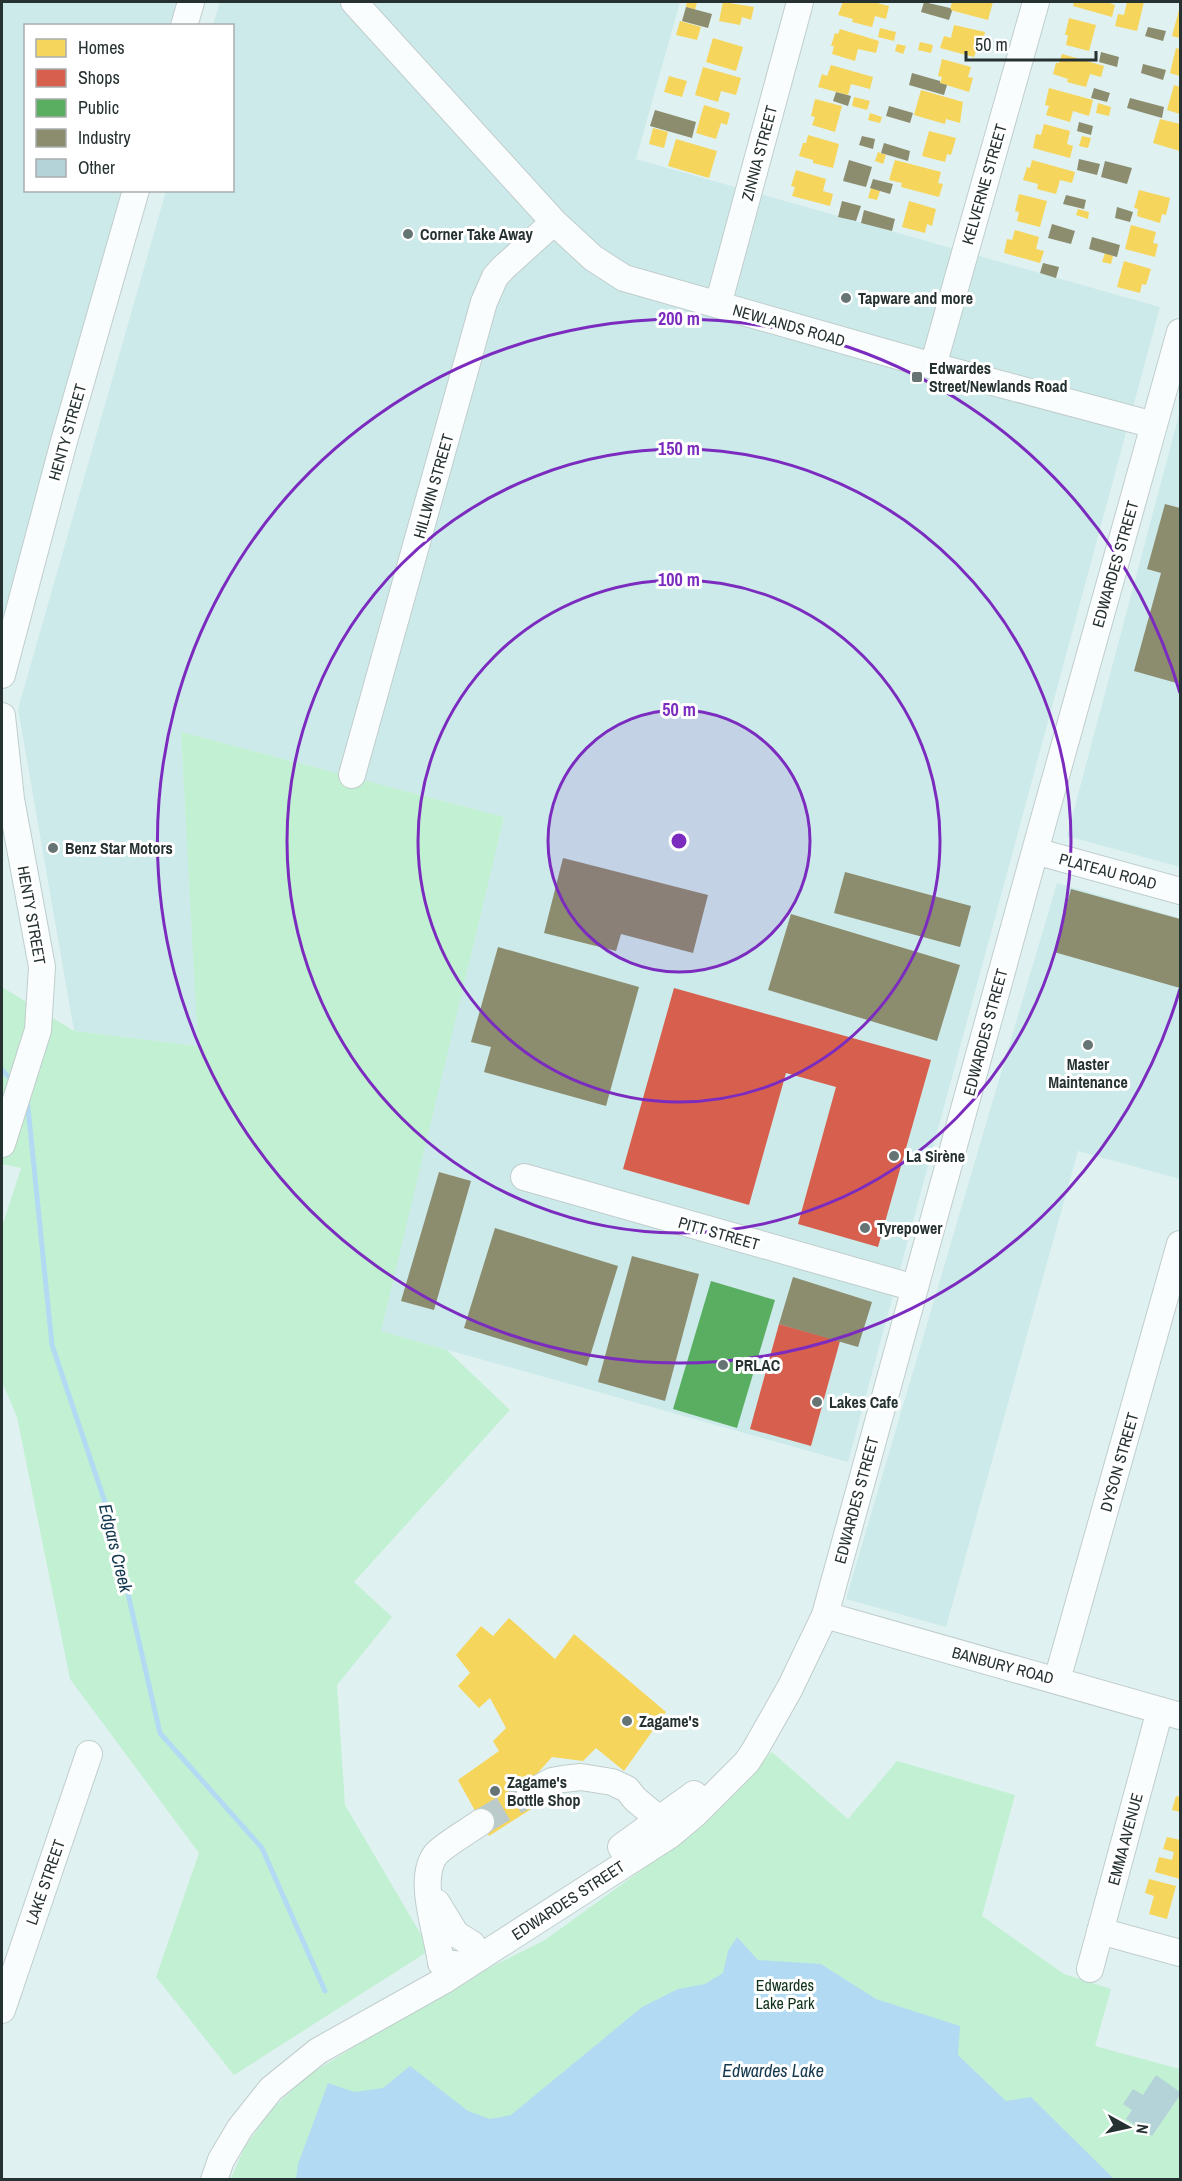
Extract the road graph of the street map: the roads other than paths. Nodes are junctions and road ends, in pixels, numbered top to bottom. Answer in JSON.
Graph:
{"nodes":[{"id":1,"x":191,"y":2,"type":"edge"},
{"id":2,"x":354,"y":2,"type":"edge"},
{"id":3,"x":800,"y":2,"type":"edge"},
{"id":4,"x":1036,"y":2,"type":"edge"},
{"id":5,"x":185,"y":24,"type":"edge"},
{"id":6,"x":135,"y":192,"type":"edge"},
{"id":7,"x":554,"y":222,"type":"junction"},
{"id":8,"x":718,"y":305,"type":"junction"},
{"id":9,"x":1180,"y":332,"type":"edge"},
{"id":10,"x":933,"y":366,"type":"junction"},
{"id":11,"x":1154,"y":425,"type":"junction"},
{"id":12,"x":2,"y":675,"type":"edge"},
{"id":13,"x":2,"y":716,"type":"edge"},
{"id":14,"x":352,"y":775,"type":"dead end"},
{"id":15,"x":1035,"y":851,"type":"junction"},
{"id":16,"x":1180,"y":891,"type":"edge"},
{"id":17,"x":2,"y":1144,"type":"edge"},
{"id":18,"x":524,"y":1176,"type":"dead end"},
{"id":19,"x":1180,"y":1244,"type":"edge"},
{"id":20,"x":915,"y":1288,"type":"junction"},
{"id":21,"x":825,"y":1615,"type":"junction"},
{"id":22,"x":1057,"y":1680,"type":"junction"},
{"id":23,"x":1170,"y":1713,"type":"edge"},
{"id":24,"x":89,"y":1754,"type":"dead end"},
{"id":25,"x":530,"y":1793,"type":"tunnel mouth"},
{"id":26,"x":482,"y":1822,"type":"tunnel mouth"},
{"id":27,"x":661,"y":1830,"type":"junction"},
{"id":28,"x":427,"y":1881,"type":"junction"},
{"id":29,"x":1101,"y":1931,"type":"junction"},
{"id":30,"x":1180,"y":1953,"type":"edge"},
{"id":31,"x":471,"y":1956,"type":"junction"},
{"id":32,"x":441,"y":1963,"type":"junction"},
{"id":33,"x":1090,"y":1969,"type":"dead end"},
{"id":34,"x":2,"y":2010,"type":"edge"},
{"id":35,"x":336,"y":2040,"type":"junction"},
{"id":36,"x":213,"y":2180,"type":"edge"}],
"edges":[{"from":1,"to":5,"type":"street"},
{"from":2,"to":7,"type":"street","name":"NEWLANDS ROAD"},
{"from":3,"to":8,"type":"street","name":"ZINNIA STREET"},
{"from":4,"to":10,"type":"street","name":"KELVERNE STREET"},
{"from":6,"to":12,"type":"street","name":"HENTY STREET"},
{"from":7,"to":8,"type":"street","name":"NEWLANDS ROAD"},
{"from":7,"to":14,"type":"street","name":"HILLWIN STREET"},
{"from":8,"to":10,"type":"street","name":"NEWLANDS ROAD"},
{"from":9,"to":11,"type":"street","name":"EDWARDES STREET"},
{"from":10,"to":11,"type":"street","name":"NEWLANDS ROAD"},
{"from":11,"to":15,"type":"street","name":"EDWARDES STREET"},
{"from":13,"to":17,"type":"street","name":"HENTY STREET"},
{"from":15,"to":16,"type":"street","name":"PLATEAU ROAD"},
{"from":15,"to":20,"type":"street","name":"EDWARDES STREET"},
{"from":18,"to":20,"type":"street","name":"PITT STREET"},
{"from":19,"to":22,"type":"street","name":"DYSON STREET"},
{"from":20,"to":21,"type":"street","name":"EDWARDES STREET"},
{"from":21,"to":22,"type":"street","name":"BANBURY ROAD"},
{"from":21,"to":27,"type":"street","name":"EDWARDES STREET"},
{"from":22,"to":23,"type":"street","name":"BANBURY ROAD"},
{"from":23,"to":29,"type":"street","name":"EMMA AVENUE"},
{"from":24,"to":34,"type":"street","name":"LAKE STREET"},
{"from":25,"to":27,"type":"street"},
{"from":26,"to":28,"type":"street"},
{"from":27,"to":31,"type":"street","name":"EDWARDES STREET"},
{"from":28,"to":31,"type":"street"},
{"from":28,"to":32,"type":"street"},
{"from":29,"to":30,"type":"street"},
{"from":29,"to":33,"type":"street","name":"EMMA AVENUE"},
{"from":31,"to":32,"type":"street","name":"EDWARDES STREET"},
{"from":31,"to":35,"type":"street","name":"EDWARDES STREET"},
{"from":32,"to":35,"type":"street","name":"EDWARDES STREET"},
{"from":35,"to":36,"type":"street","name":"EDWARDES STREET"}]}
